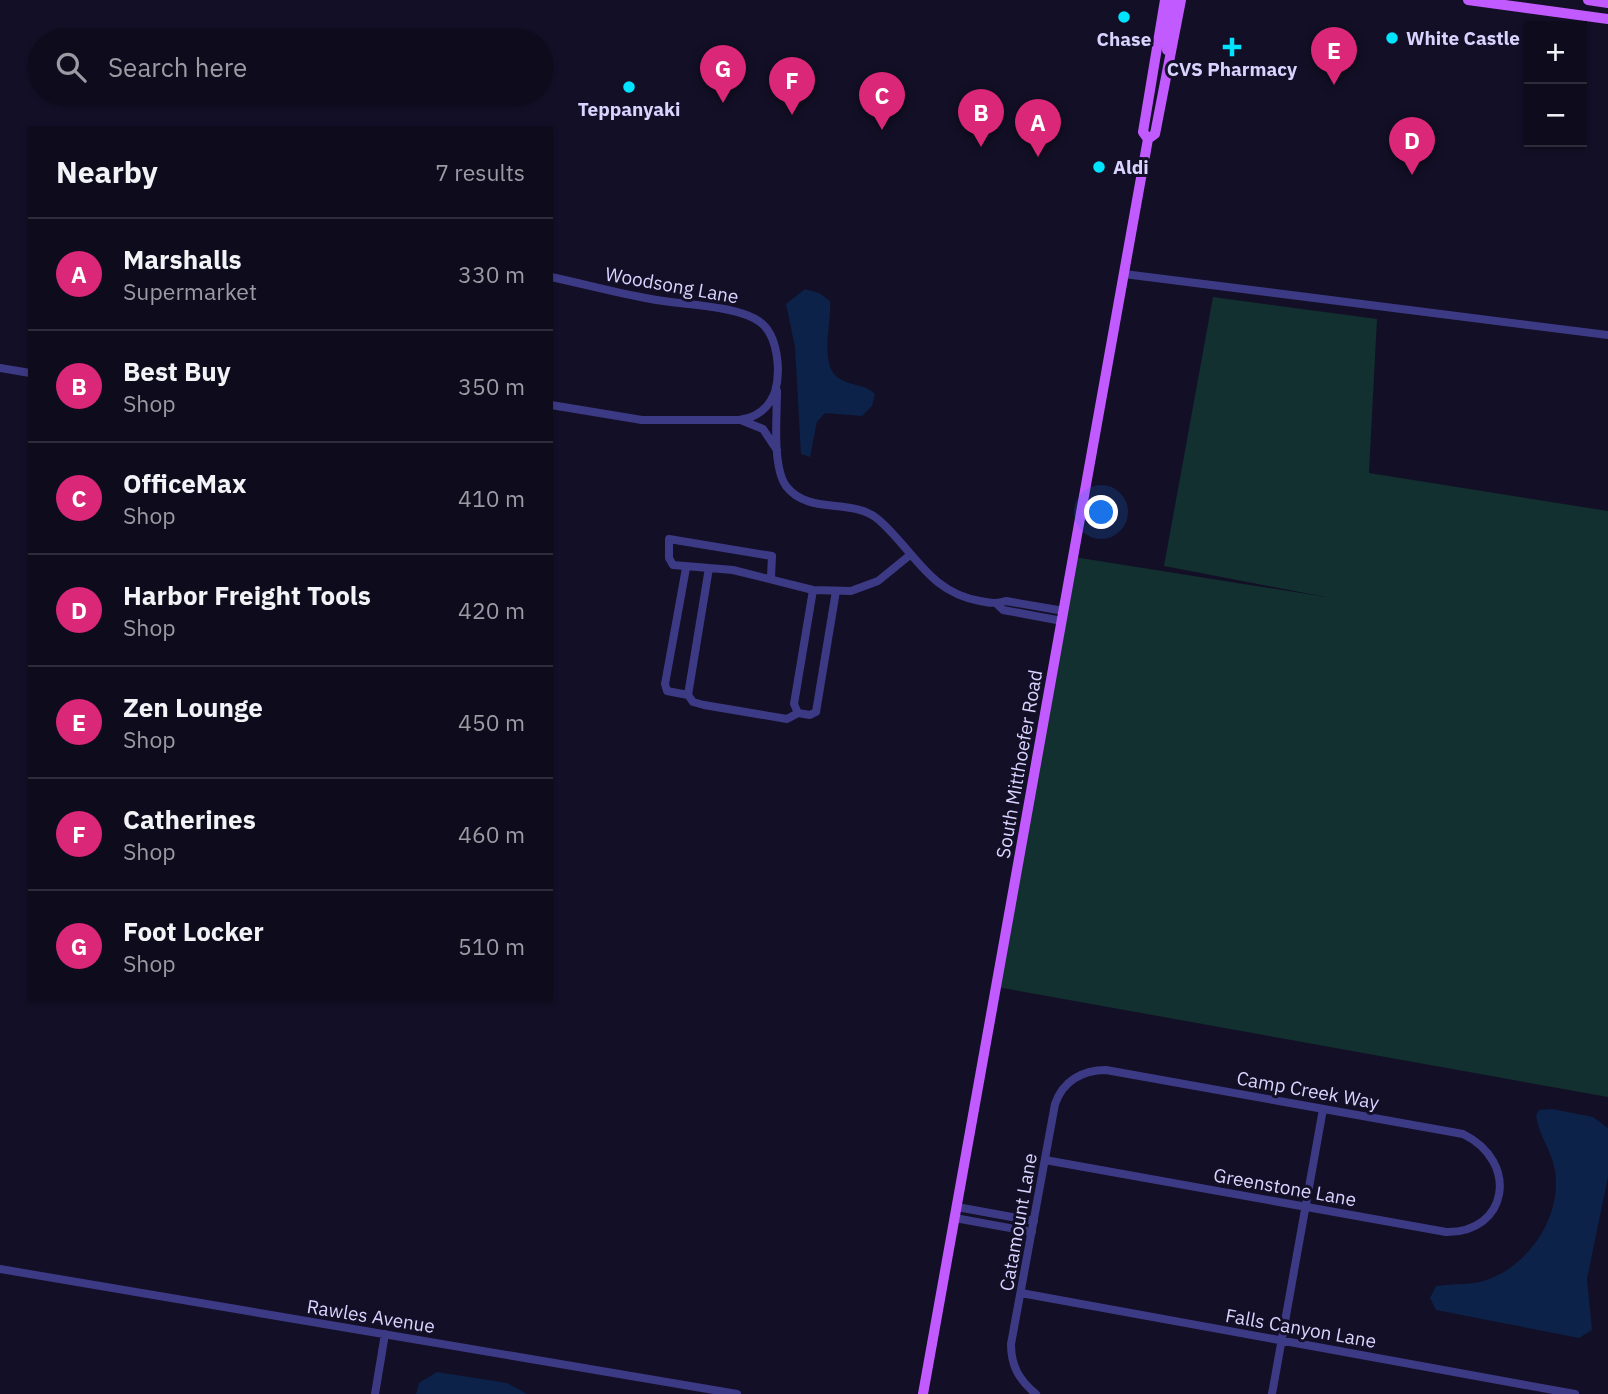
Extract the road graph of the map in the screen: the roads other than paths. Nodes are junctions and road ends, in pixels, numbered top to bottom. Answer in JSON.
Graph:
{"nodes":[{"id":1,"x":1165,"y":0,"type":"edge"},
{"id":2,"x":1172,"y":0,"type":"edge"},
{"id":3,"x":1181,"y":0,"type":"edge"},
{"id":4,"x":1468,"y":0,"type":"edge"},
{"id":5,"x":1588,"y":0,"type":"edge"},
{"id":6,"x":1608,"y":3,"type":"edge"},
{"id":7,"x":1608,"y":19,"type":"edge"},
{"id":8,"x":1170,"y":61,"type":"junction"},
{"id":9,"x":1148,"y":139,"type":"junction"},
{"id":10,"x":1124,"y":274,"type":"junction"},
{"id":11,"x":553,"y":277,"type":"edge"},
{"id":12,"x":1608,"y":335,"type":"edge"},
{"id":13,"x":0,"y":368,"type":"edge"},
{"id":14,"x":28,"y":373,"type":"edge"},
{"id":15,"x":776,"y":385,"type":"junction"},
{"id":16,"x":553,"y":405,"type":"edge"},
{"id":17,"x":739,"y":420,"type":"junction"},
{"id":18,"x":778,"y":456,"type":"junction"},
{"id":19,"x":910,"y":555,"type":"junction"},
{"id":20,"x":686,"y":568,"type":"junction"},
{"id":21,"x":709,"y":568,"type":"junction"},
{"id":22,"x":771,"y":578,"type":"junction"},
{"id":23,"x":813,"y":590,"type":"junction"},
{"id":24,"x":836,"y":591,"type":"junction"},
{"id":25,"x":1063,"y":616,"type":"junction"},
{"id":26,"x":688,"y":695,"type":"junction"},
{"id":27,"x":798,"y":713,"type":"junction"},
{"id":28,"x":1075,"y":1078,"type":"joint"},
{"id":29,"x":1323,"y":1109,"type":"junction"},
{"id":30,"x":1045,"y":1160,"type":"junction"},
{"id":31,"x":1499,"y":1192,"type":"joint"},
{"id":32,"x":957,"y":1207,"type":"junction"},
{"id":33,"x":1305,"y":1207,"type":"junction"},
{"id":34,"x":955,"y":1218,"type":"junction"},
{"id":35,"x":1034,"y":1221,"type":"junction"},
{"id":36,"x":1032,"y":1232,"type":"junction"},
{"id":37,"x":0,"y":1269,"type":"edge"},
{"id":38,"x":1021,"y":1293,"type":"junction"},
{"id":39,"x":385,"y":1334,"type":"junction"},
{"id":40,"x":1281,"y":1340,"type":"junction"},
{"id":41,"x":375,"y":1394,"type":"edge"},
{"id":42,"x":737,"y":1394,"type":"edge"},
{"id":43,"x":923,"y":1394,"type":"edge"},
{"id":44,"x":1036,"y":1394,"type":"edge"},
{"id":45,"x":1272,"y":1394,"type":"edge"},
{"id":46,"x":1575,"y":1394,"type":"edge"}],
"edges":[{"from":1,"to":9,"type":"main road","name":"South Mitthoefer Road"},
{"from":2,"to":8,"type":"main road"},
{"from":3,"to":8,"type":"main road","name":"South Mitthoefer Road"},
{"from":4,"to":7,"type":"main road"},
{"from":5,"to":6,"type":"main road"},
{"from":8,"to":9,"type":"main road","name":"South Mitthoefer Road"},
{"from":9,"to":10,"type":"main road","name":"South Mitthoefer Road"},
{"from":10,"to":12,"type":"street"},
{"from":10,"to":25,"type":"main road","name":"South Mitthoefer Road"},
{"from":11,"to":15,"type":"street","name":"Woodsong Lane"},
{"from":13,"to":14,"type":"street"},
{"from":15,"to":17,"type":"street"},
{"from":15,"to":18,"type":"street","name":"Woodsong Lane"},
{"from":16,"to":17,"type":"street"},
{"from":17,"to":18,"type":"street"},
{"from":18,"to":19,"type":"street"},
{"from":19,"to":24,"type":"street"},
{"from":19,"to":25,"type":"street"},
{"from":20,"to":21,"type":"street"},
{"from":20,"to":22,"type":"street"},
{"from":20,"to":26,"type":"street"},
{"from":21,"to":22,"type":"street"},
{"from":21,"to":26,"type":"street"},
{"from":22,"to":23,"type":"street"},
{"from":23,"to":24,"type":"street"},
{"from":23,"to":27,"type":"street"},
{"from":24,"to":27,"type":"street"},
{"from":25,"to":32,"type":"main road","name":"South Mitthoefer Road"},
{"from":26,"to":27,"type":"street"},
{"from":28,"to":29,"type":"street","name":"Camp Creek Way"},
{"from":28,"to":30,"type":"street","name":"Catamount Lane"},
{"from":29,"to":31,"type":"street","name":"Camp Creek Way"},
{"from":29,"to":33,"type":"street"},
{"from":30,"to":33,"type":"street","name":"Greenstone Lane"},
{"from":30,"to":35,"type":"street","name":"Catamount Lane"},
{"from":31,"to":33,"type":"street","name":"Greenstone Lane"},
{"from":32,"to":34,"type":"main road","name":"South Mitthoefer Road"},
{"from":32,"to":35,"type":"street"},
{"from":33,"to":40,"type":"street"},
{"from":34,"to":36,"type":"street"},
{"from":34,"to":43,"type":"main road","name":"South Mitthoefer Road"},
{"from":35,"to":36,"type":"street","name":"Catamount Lane"},
{"from":36,"to":38,"type":"street","name":"Catamount Lane"},
{"from":37,"to":39,"type":"street","name":"Rawles Avenue"},
{"from":38,"to":40,"type":"street","name":"Falls Canyon Lane"},
{"from":38,"to":44,"type":"street","name":"Catamount Lane"},
{"from":39,"to":41,"type":"street"},
{"from":39,"to":42,"type":"street","name":"Rawles Avenue"},
{"from":40,"to":45,"type":"street"},
{"from":40,"to":46,"type":"street","name":"Falls Canyon Lane"}]}
